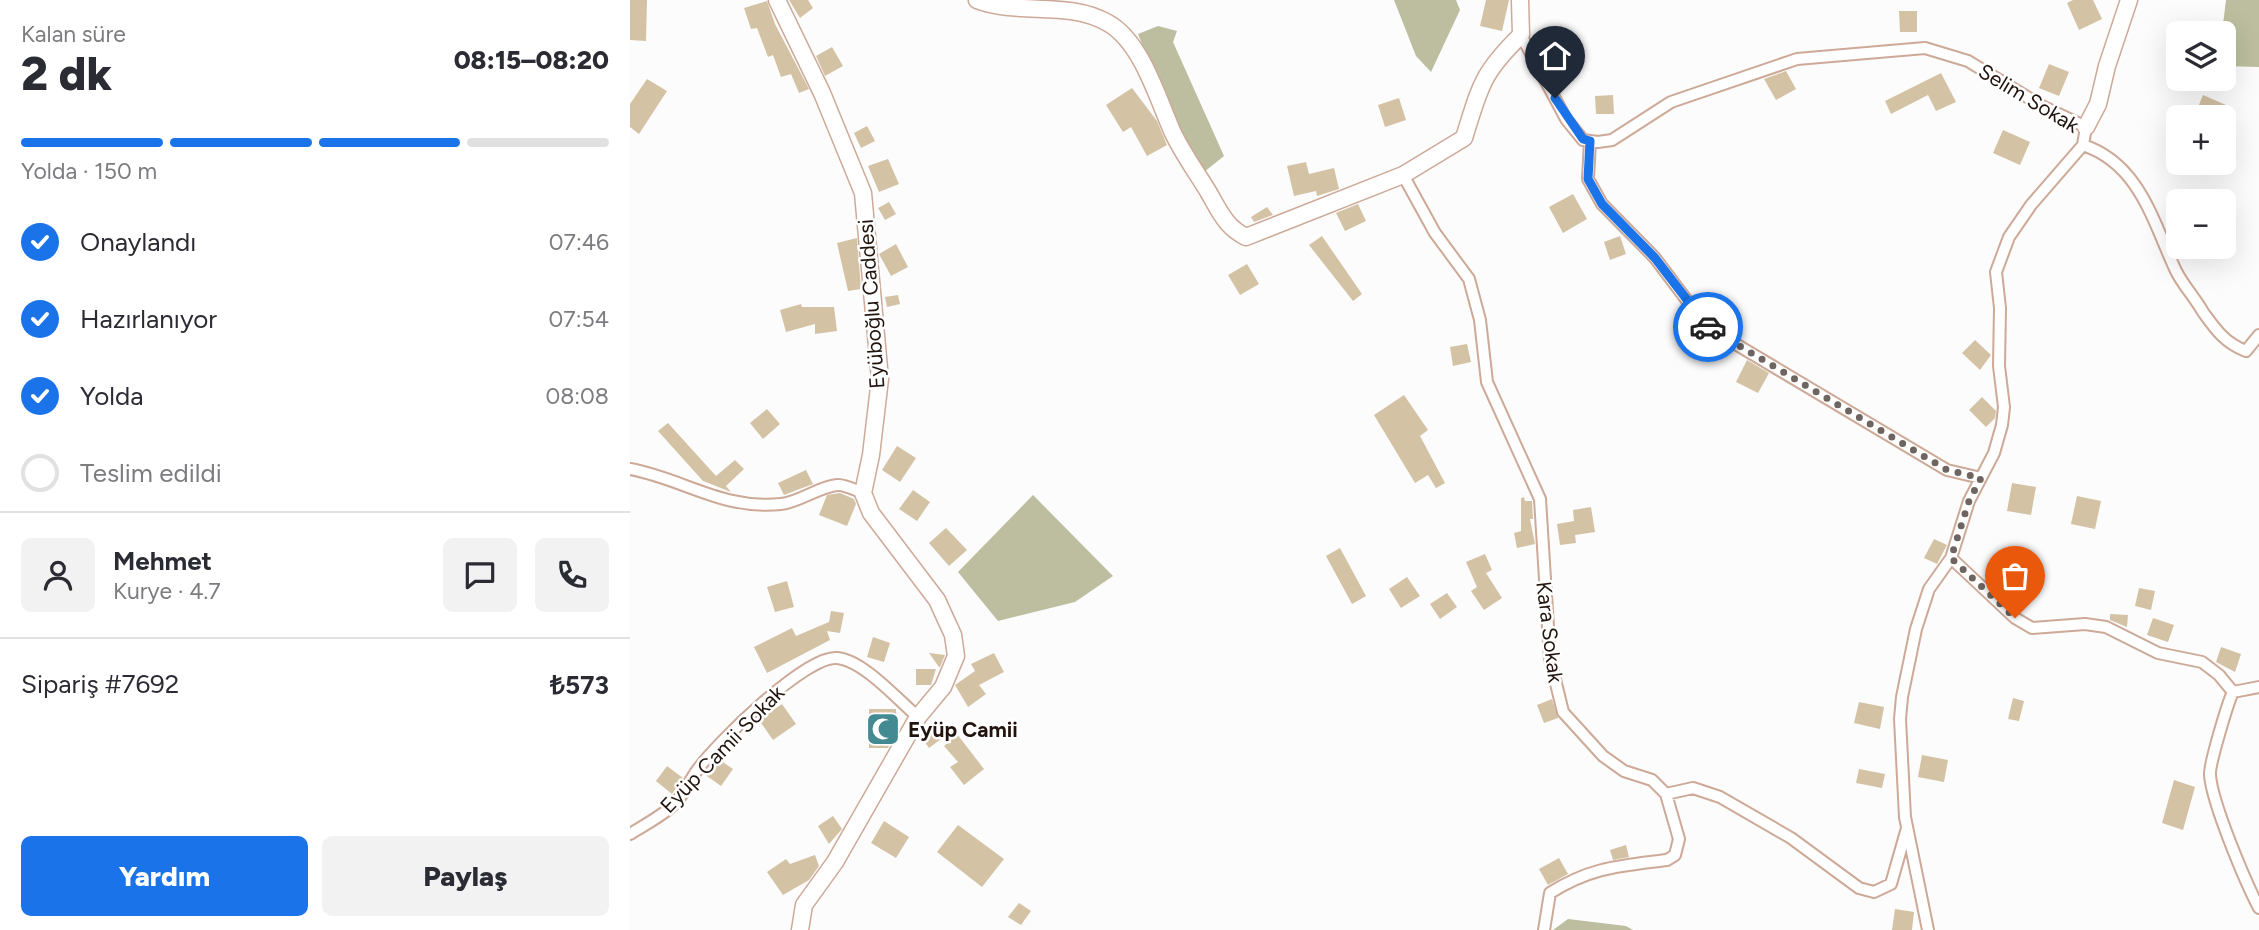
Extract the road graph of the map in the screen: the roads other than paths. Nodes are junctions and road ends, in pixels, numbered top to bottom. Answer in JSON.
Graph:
{"nodes":[{"id":1,"x":777,"y":0,"type":"edge"},
{"id":2,"x":977,"y":0,"type":"edge"},
{"id":3,"x":1520,"y":0,"type":"edge"},
{"id":4,"x":2129,"y":0,"type":"edge"},
{"id":5,"x":1521,"y":35,"type":"junction"},
{"id":6,"x":2086,"y":127,"type":"junction"},
{"id":7,"x":1590,"y":141,"type":"junction"},
{"id":8,"x":2083,"y":145,"type":"junction"},
{"id":9,"x":1403,"y":175,"type":"junction"},
{"id":10,"x":2259,"y":335,"type":"edge"},
{"id":11,"x":630,"y":469,"type":"edge"},
{"id":12,"x":1981,"y":478,"type":"junction"},
{"id":13,"x":863,"y":493,"type":"junction"},
{"id":14,"x":1951,"y":558,"type":"junction"},
{"id":15,"x":2259,"y":687,"type":"edge"},
{"id":16,"x":2233,"y":692,"type":"junction"},
{"id":17,"x":918,"y":717,"type":"junction"},
{"id":18,"x":1666,"y":794,"type":"junction"},
{"id":19,"x":1907,"y":827,"type":"junction"},
{"id":20,"x":630,"y":834,"type":"edge"},
{"id":21,"x":2259,"y":908,"type":"edge"},
{"id":22,"x":800,"y":930,"type":"edge"},
{"id":23,"x":1544,"y":930,"type":"edge"},
{"id":24,"x":1928,"y":930,"type":"edge"}],
"edges":[{"from":1,"to":13,"type":"street","name":"Eyüboğlu Caddesi"},
{"from":2,"to":9,"type":"street"},
{"from":3,"to":5,"type":"street"},
{"from":4,"to":6,"type":"street"},
{"from":5,"to":7,"type":"street"},
{"from":5,"to":9,"type":"street"},
{"from":6,"to":7,"type":"street","name":"Selim Sokak"},
{"from":6,"to":8,"type":"street","name":"Selim Sokak"},
{"from":7,"to":12,"type":"street"},
{"from":8,"to":10,"type":"street"},
{"from":8,"to":12,"type":"street","name":"Selim Sokak"},
{"from":9,"to":18,"type":"street","name":"Kara Sokak"},
{"from":11,"to":13,"type":"street"},
{"from":12,"to":14,"type":"street","name":"Selim Sokak"},
{"from":13,"to":17,"type":"street"},
{"from":14,"to":16,"type":"street"},
{"from":14,"to":19,"type":"street","name":"Selim Sokak"},
{"from":15,"to":16,"type":"street"},
{"from":16,"to":21,"type":"street"},
{"from":17,"to":20,"type":"street","name":"Eyüp Camii Sokak"},
{"from":17,"to":22,"type":"street"},
{"from":18,"to":19,"type":"street"},
{"from":18,"to":23,"type":"street"},
{"from":19,"to":24,"type":"street"}]}
